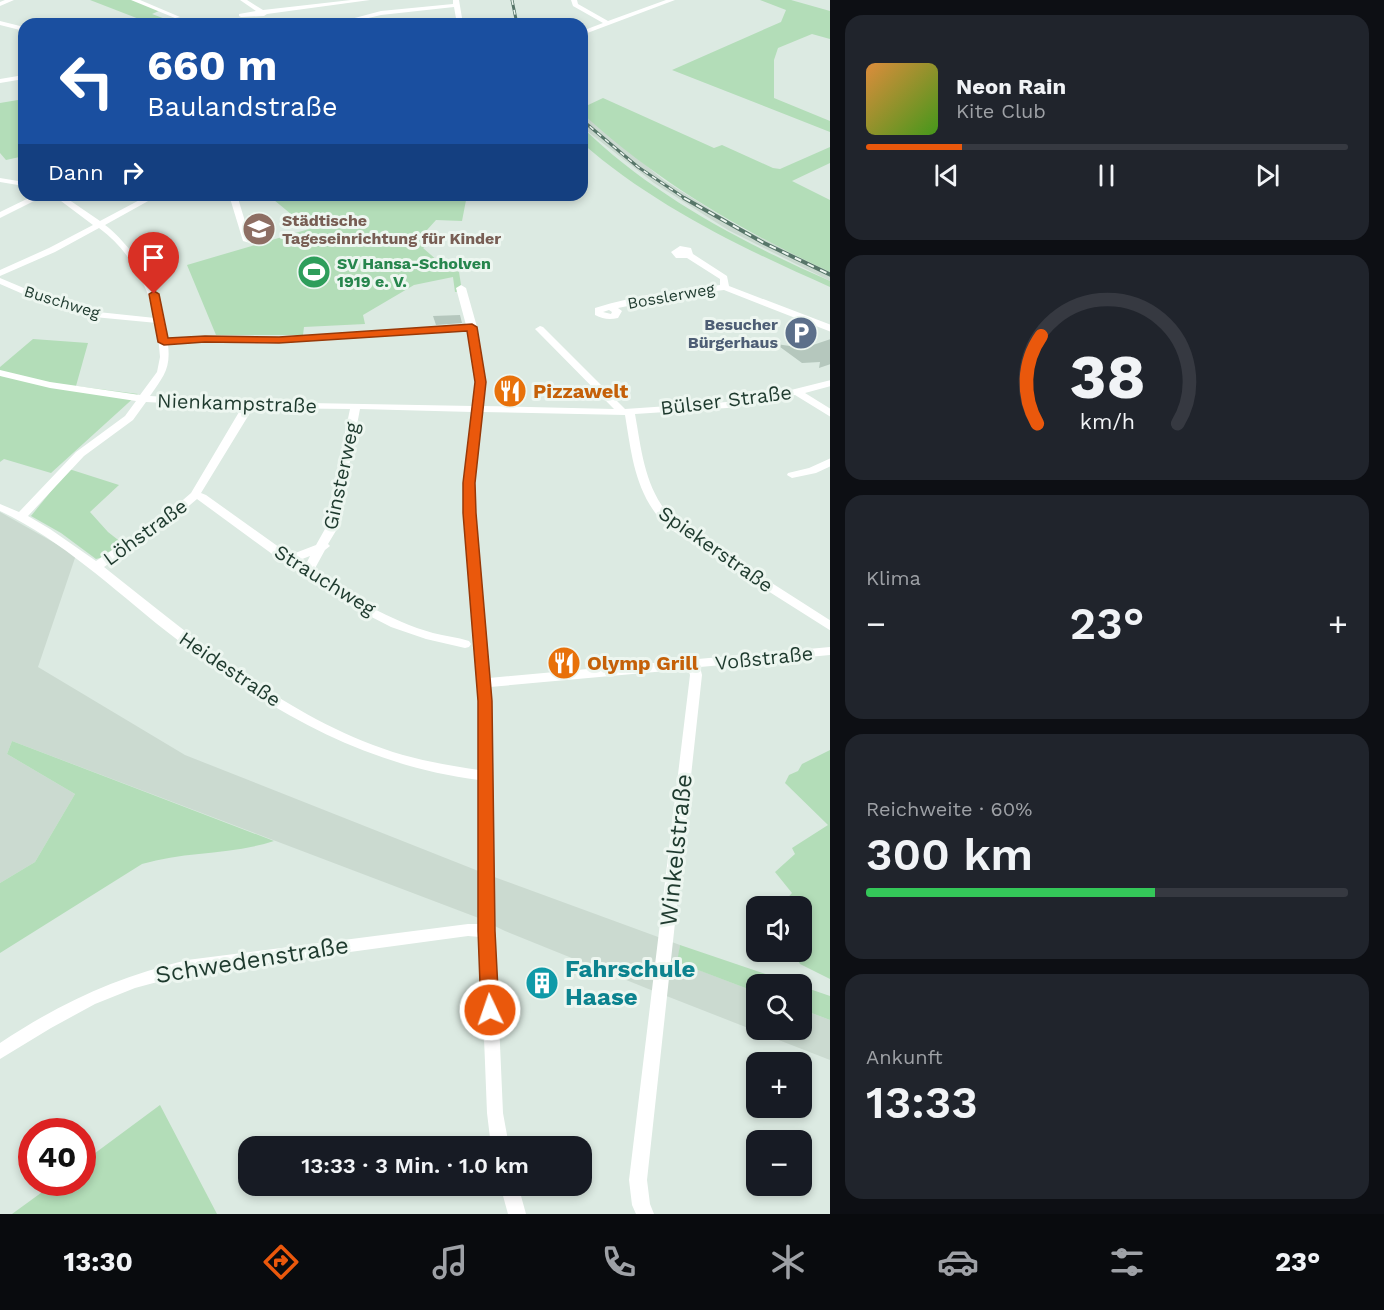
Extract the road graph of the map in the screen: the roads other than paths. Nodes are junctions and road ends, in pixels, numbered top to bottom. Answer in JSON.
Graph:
{"nodes":[{"id":1,"x":10,"y":0,"type":"edge"},
{"id":2,"x":134,"y":0,"type":"edge"},
{"id":3,"x":243,"y":0,"type":"edge"},
{"id":4,"x":367,"y":0,"type":"edge"},
{"id":5,"x":574,"y":0,"type":"edge"},
{"id":6,"x":672,"y":0,"type":"edge"},
{"id":7,"x":457,"y":3,"type":"edge"},
{"id":8,"x":0,"y":4,"type":"edge"},
{"id":9,"x":264,"y":14,"type":"junction"},
{"id":10,"x":241,"y":15,"type":"dead end"},
{"id":11,"x":177,"y":17,"type":"dead end"},
{"id":12,"x":360,"y":18,"type":"edge"},
{"id":13,"x":459,"y":18,"type":"edge"},
{"id":14,"x":607,"y":23,"type":"junction"},
{"id":15,"x":0,"y":24,"type":"edge"},
{"id":16,"x":18,"y":28,"type":"edge"},
{"id":17,"x":588,"y":31,"type":"edge"},
{"id":18,"x":18,"y":78,"type":"edge"},
{"id":19,"x":0,"y":81,"type":"edge"},
{"id":20,"x":0,"y":180,"type":"edge"},
{"id":21,"x":18,"y":183,"type":"edge"},
{"id":22,"x":29,"y":201,"type":"edge"},
{"id":23,"x":66,"y":201,"type":"edge"},
{"id":24,"x":144,"y":201,"type":"edge"},
{"id":25,"x":235,"y":201,"type":"edge"},
{"id":26,"x":0,"y":215,"type":"edge"},
{"id":27,"x":101,"y":224,"type":"junction"},
{"id":28,"x":246,"y":241,"type":"dead end"},
{"id":29,"x":689,"y":255,"type":"dead end"},
{"id":30,"x":0,"y":273,"type":"edge"},
{"id":31,"x":0,"y":281,"type":"edge"},
{"id":32,"x":725,"y":287,"type":"junction"},
{"id":33,"x":461,"y":288,"type":"dead end"},
{"id":34,"x":611,"y":307,"type":"dead end"},
{"id":35,"x":161,"y":321,"type":"junction"},
{"id":36,"x":472,"y":327,"type":"junction"},
{"id":37,"x":540,"y":329,"type":"dead end"},
{"id":38,"x":830,"y":329,"type":"edge"},
{"id":39,"x":164,"y":342,"type":"junction"},
{"id":40,"x":0,"y":373,"type":"edge"},
{"id":41,"x":830,"y":383,"type":"edge"},
{"id":42,"x":797,"y":392,"type":"junction"},
{"id":43,"x":144,"y":400,"type":"junction"},
{"id":44,"x":249,"y":404,"type":"junction"},
{"id":45,"x":356,"y":406,"type":"junction"},
{"id":46,"x":476,"y":408,"type":"junction"},
{"id":47,"x":625,"y":411,"type":"junction"},
{"id":48,"x":830,"y":413,"type":"edge"},
{"id":49,"x":830,"y":462,"type":"edge"},
{"id":50,"x":792,"y":475,"type":"dead end"},
{"id":51,"x":195,"y":495,"type":"junction"},
{"id":52,"x":0,"y":507,"type":"edge"},
{"id":53,"x":21,"y":516,"type":"junction"},
{"id":54,"x":325,"y":545,"type":"junction"},
{"id":55,"x":289,"y":560,"type":"junction"},
{"id":56,"x":97,"y":566,"type":"junction"},
{"id":57,"x":307,"y":573,"type":"junction"},
{"id":58,"x":830,"y":626,"type":"edge"},
{"id":59,"x":465,"y":644,"type":"dead end"},
{"id":60,"x":830,"y":651,"type":"edge"},
{"id":61,"x":693,"y":665,"type":"junction"},
{"id":62,"x":483,"y":683,"type":"junction"},
{"id":63,"x":486,"y":776,"type":"junction"},
{"id":64,"x":487,"y":924,"type":"junction"},
{"id":65,"x":0,"y":1052,"type":"edge"},
{"id":66,"x":498,"y":1136,"type":"edge"},
{"id":67,"x":512,"y":1196,"type":"edge"},
{"id":68,"x":517,"y":1214,"type":"edge"},
{"id":69,"x":645,"y":1214,"type":"edge"}],
"edges":[{"from":1,"to":8,"type":"street"},
{"from":2,"to":11,"type":"street"},
{"from":3,"to":9,"type":"street"},
{"from":4,"to":9,"type":"street"},
{"from":5,"to":14,"type":"street"},
{"from":6,"to":14,"type":"street"},
{"from":7,"to":12,"type":"street"},
{"from":7,"to":13,"type":"street"},
{"from":9,"to":10,"type":"street"},
{"from":14,"to":17,"type":"street"},
{"from":15,"to":16,"type":"street"},
{"from":18,"to":19,"type":"street"},
{"from":20,"to":21,"type":"street"},
{"from":22,"to":26,"type":"street"},
{"from":23,"to":27,"type":"street"},
{"from":24,"to":27,"type":"street"},
{"from":25,"to":28,"type":"street"},
{"from":27,"to":30,"type":"street"},
{"from":27,"to":35,"type":"street"},
{"from":29,"to":32,"type":"street"},
{"from":31,"to":35,"type":"street","name":"Buschweg"},
{"from":32,"to":34,"type":"street","name":"Bosslerweg"},
{"from":32,"to":38,"type":"street","name":"Bosslerweg"},
{"from":33,"to":36,"type":"street"},
{"from":35,"to":39,"type":"street"},
{"from":36,"to":39,"type":"street"},
{"from":36,"to":46,"type":"street"},
{"from":37,"to":47,"type":"street"},
{"from":39,"to":43,"type":"street"},
{"from":40,"to":43,"type":"street","name":"Nienkampstraße"},
{"from":41,"to":42,"type":"street","name":"Bülser Straße"},
{"from":42,"to":47,"type":"street","name":"Bülser Straße"},
{"from":42,"to":48,"type":"street"},
{"from":43,"to":44,"type":"street","name":"Nienkampstraße"},
{"from":43,"to":53,"type":"street"},
{"from":44,"to":45,"type":"street","name":"Nienkampstraße"},
{"from":44,"to":51,"type":"street","name":"Löhstraße"},
{"from":45,"to":46,"type":"street","name":"Nienkampstraße"},
{"from":45,"to":54,"type":"street","name":"Ginsterweg"},
{"from":46,"to":47,"type":"street","name":"Bülser Straße"},
{"from":46,"to":62,"type":"street"},
{"from":47,"to":58,"type":"street","name":"Spiekerstraße"},
{"from":49,"to":50,"type":"street"},
{"from":51,"to":55,"type":"street","name":"Strauchweg"},
{"from":51,"to":56,"type":"street","name":"Löhstraße"},
{"from":52,"to":53,"type":"street","name":"Heidestraße"},
{"from":53,"to":56,"type":"street","name":"Heidestraße"},
{"from":54,"to":55,"type":"street","name":"Ginsterweg"},
{"from":54,"to":57,"type":"street","name":"Ginsterweg"},
{"from":55,"to":57,"type":"street","name":"Strauchweg"},
{"from":56,"to":63,"type":"street","name":"Heidestraße"},
{"from":57,"to":59,"type":"street","name":"Strauchweg"},
{"from":60,"to":61,"type":"street","name":"Voßstraße"},
{"from":61,"to":62,"type":"street","name":"Voßstraße"},
{"from":61,"to":69,"type":"street","name":"Winkelstraße"},
{"from":62,"to":63,"type":"street"},
{"from":63,"to":64,"type":"street"},
{"from":64,"to":65,"type":"street","name":"Schwedenstraße"},
{"from":64,"to":66,"type":"street"},
{"from":67,"to":68,"type":"street"}]}
